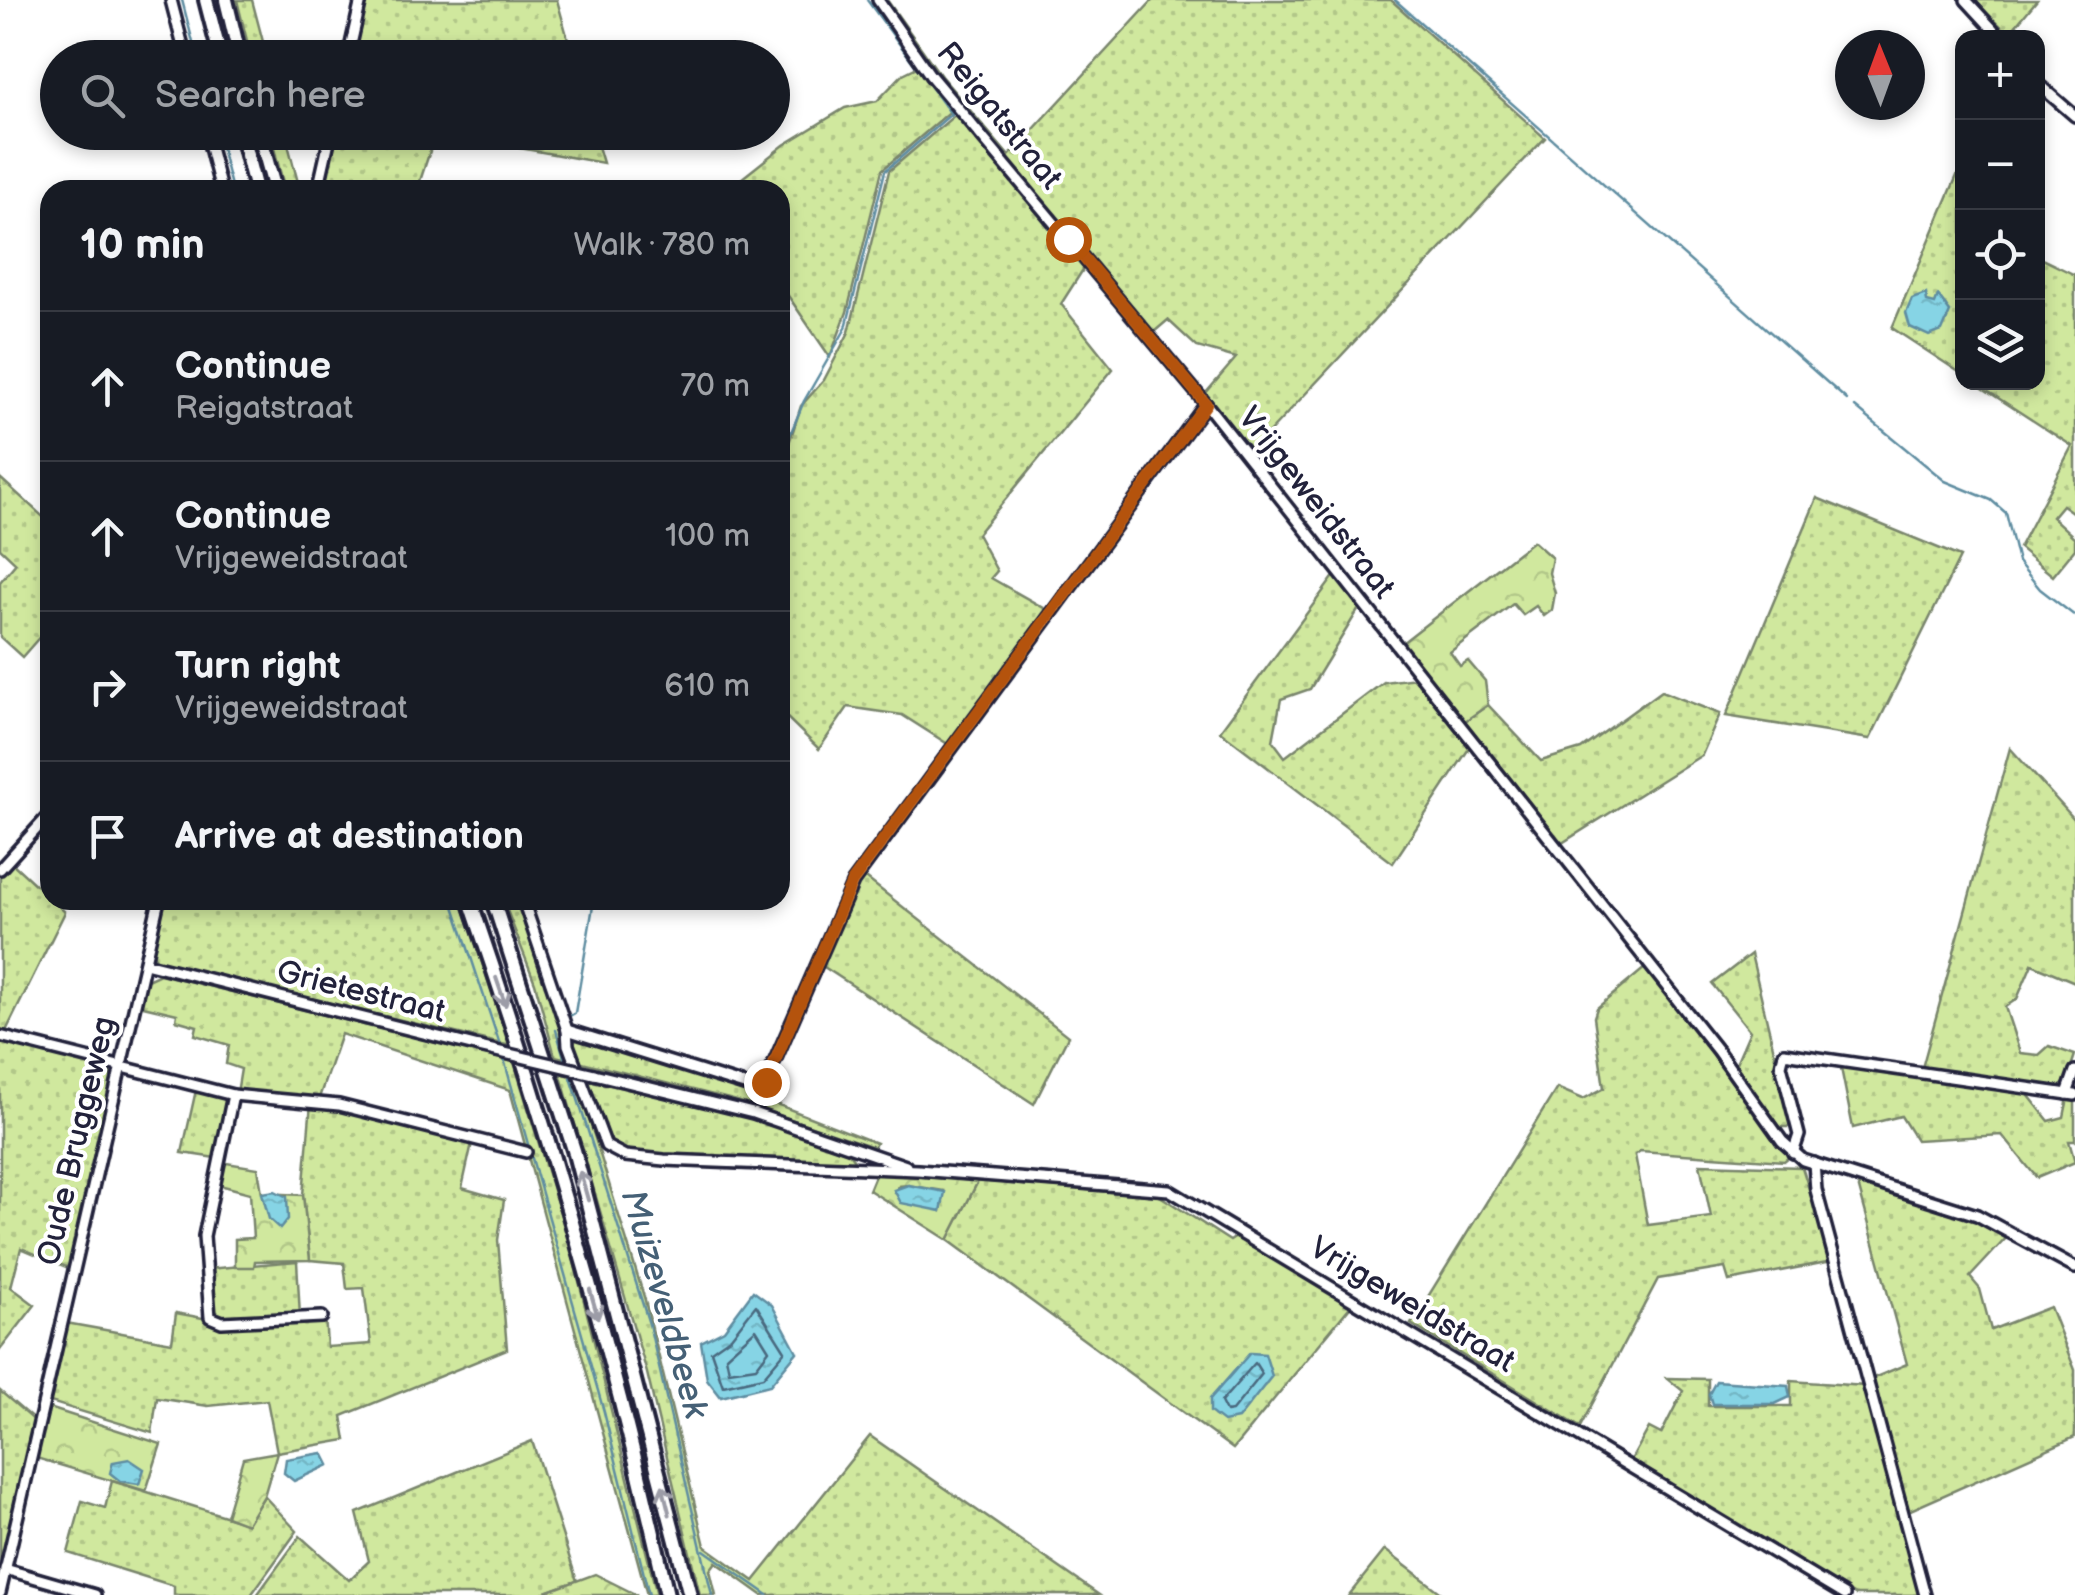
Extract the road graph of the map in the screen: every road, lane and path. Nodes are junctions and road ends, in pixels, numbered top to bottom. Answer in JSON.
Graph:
{"nodes":[{"id":1,"x":171,"y":0,"type":"edge"},
{"id":2,"x":206,"y":0,"type":"edge"},
{"id":3,"x":226,"y":0,"type":"edge"},
{"id":4,"x":361,"y":0,"type":"edge"},
{"id":5,"x":878,"y":0,"type":"edge"},
{"id":6,"x":1966,"y":0,"type":"edge"},
{"id":7,"x":1994,"y":30,"type":"edge"},
{"id":8,"x":181,"y":40,"type":"edge"},
{"id":9,"x":216,"y":40,"type":"edge"},
{"id":10,"x":236,"y":40,"type":"edge"},
{"id":11,"x":352,"y":40,"type":"edge"},
{"id":12,"x":2045,"y":90,"type":"edge"},
{"id":13,"x":2075,"y":116,"type":"edge"},
{"id":14,"x":211,"y":150,"type":"edge"},
{"id":15,"x":245,"y":150,"type":"edge"},
{"id":16,"x":264,"y":150,"type":"edge"},
{"id":17,"x":327,"y":150,"type":"edge"},
{"id":18,"x":218,"y":180,"type":"edge"},
{"id":19,"x":253,"y":180,"type":"edge"},
{"id":20,"x":272,"y":180,"type":"edge"},
{"id":21,"x":320,"y":180,"type":"edge"},
{"id":22,"x":1125,"y":306,"type":"joint"},
{"id":23,"x":1206,"y":404,"type":"junction"},
{"id":24,"x":40,"y":825,"type":"edge"},
{"id":25,"x":0,"y":869,"type":"edge"},
{"id":26,"x":157,"y":910,"type":"edge"},
{"id":27,"x":473,"y":910,"type":"edge"},
{"id":28,"x":496,"y":910,"type":"edge"},
{"id":29,"x":526,"y":910,"type":"edge"},
{"id":30,"x":145,"y":963,"type":"junction"},
{"id":31,"x":567,"y":1030,"type":"junction"},
{"id":32,"x":0,"y":1036,"type":"edge"},
{"id":33,"x":118,"y":1067,"type":"junction"},
{"id":34,"x":566,"y":1068,"type":"joint"},
{"id":35,"x":2075,"y":1071,"type":"edge"},
{"id":36,"x":2071,"y":1094,"type":"edge"},
{"id":37,"x":232,"y":1095,"type":"junction"},
{"id":38,"x":526,"y":1152,"type":"dead end"},
{"id":39,"x":1793,"y":1154,"type":"junction"},
{"id":40,"x":1814,"y":1164,"type":"junction"},
{"id":41,"x":918,"y":1170,"type":"junction"},
{"id":42,"x":2075,"y":1268,"type":"edge"},
{"id":43,"x":322,"y":1317,"type":"dead end"},
{"id":44,"x":6,"y":1569,"type":"junction"},
{"id":45,"x":0,"y":1593,"type":"edge"},
{"id":46,"x":95,"y":1595,"type":"edge"},
{"id":47,"x":667,"y":1595,"type":"edge"},
{"id":48,"x":690,"y":1595,"type":"edge"},
{"id":49,"x":1844,"y":1595,"type":"edge"},
{"id":50,"x":1925,"y":1595,"type":"edge"}],
"edges":[{"from":1,"to":8,"type":"street"},
{"from":2,"to":9,"type":"highway"},
{"from":3,"to":10,"type":"highway"},
{"from":4,"to":11,"type":"street"},
{"from":5,"to":22,"type":"street","name":"Reigatstraat"},
{"from":6,"to":7,"type":"street"},
{"from":12,"to":13,"type":"street"},
{"from":14,"to":18,"type":"street"},
{"from":15,"to":19,"type":"highway"},
{"from":16,"to":20,"type":"highway"},
{"from":17,"to":21,"type":"street"},
{"from":22,"to":23,"type":"street","name":"Vrijgeweidstraat"},
{"from":23,"to":31,"type":"street","name":"Vrijgeweidstraat"},
{"from":23,"to":39,"type":"street","name":"Vrijgeweidstraat"},
{"from":24,"to":25,"type":"street"},
{"from":26,"to":30,"type":"street","name":"Oude Bruggeweg"},
{"from":27,"to":47,"type":"highway","one_way":true},
{"from":48,"to":28,"type":"highway","one_way":true},
{"from":29,"to":31,"type":"street"},
{"from":30,"to":33,"type":"street","name":"Oude Bruggeweg"},
{"from":30,"to":34,"type":"street","name":"Grietestraat","bridge":true},
{"from":31,"to":41,"type":"street","name":"Vrijgeweidstraat"},
{"from":32,"to":33,"type":"street"},
{"from":33,"to":37,"type":"street"},
{"from":33,"to":44,"type":"street","name":"Oude Bruggeweg"},
{"from":34,"to":41,"type":"street","name":"Vrijgeweidstraat","bridge":true},
{"from":35,"to":36,"type":"street"},
{"from":36,"to":39,"type":"street"},
{"from":37,"to":38,"type":"street"},
{"from":37,"to":43,"type":"street"},
{"from":39,"to":40,"type":"street"},
{"from":40,"to":42,"type":"street"},
{"from":40,"to":50,"type":"street"},
{"from":41,"to":49,"type":"street","name":"Vrijgeweidstraat"},
{"from":44,"to":45,"type":"street","name":"Oude Bruggeweg"},
{"from":44,"to":46,"type":"street"}]}
